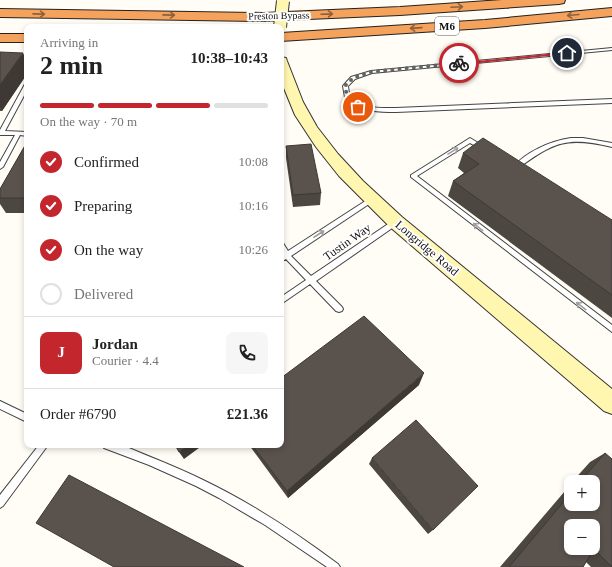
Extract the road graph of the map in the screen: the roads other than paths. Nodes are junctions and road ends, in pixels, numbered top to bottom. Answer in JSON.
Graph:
{"nodes":[{"id":1,"x":558,"y":0,"type":"edge"},
{"id":2,"x":284,"y":1,"type":"edge"},
{"id":3,"x":612,"y":12,"type":"edge"},
{"id":4,"x":0,"y":13,"type":"edge"},
{"id":5,"x":280,"y":24,"type":"edge"},
{"id":6,"x":284,"y":37,"type":"edge"},
{"id":7,"x":0,"y":38,"type":"edge"},
{"id":8,"x":24,"y":38,"type":"edge"},
{"id":9,"x":612,"y":49,"type":"edge"},
{"id":10,"x":285,"y":86,"type":"edge"},
{"id":11,"x":24,"y":90,"type":"edge"},
{"id":12,"x":612,"y":101,"type":"edge"},
{"id":13,"x":0,"y":133,"type":"edge"},
{"id":14,"x":18,"y":134,"type":"junction"},
{"id":15,"x":24,"y":134,"type":"edge"},
{"id":16,"x":612,"y":145,"type":"edge"},
{"id":17,"x":489,"y":152,"type":"edge"},
{"id":18,"x":508,"y":164,"type":"edge"},
{"id":19,"x":0,"y":167,"type":"edge"},
{"id":20,"x":515,"y":168,"type":"junction"},
{"id":21,"x":521,"y":172,"type":"edge"},
{"id":22,"x":372,"y":200,"type":"junction"},
{"id":23,"x":396,"y":222,"type":"junction"},
{"id":24,"x":284,"y":258,"type":"edge"},
{"id":25,"x":311,"y":280,"type":"junction"},
{"id":26,"x":284,"y":299,"type":"edge"},
{"id":27,"x":339,"y":309,"type":"dead end"},
{"id":28,"x":612,"y":330,"type":"edge"},
{"id":29,"x":612,"y":403,"type":"edge"},
{"id":30,"x":0,"y":405,"type":"edge"},
{"id":31,"x":24,"y":417,"type":"edge"},
{"id":32,"x":42,"y":448,"type":"edge"},
{"id":33,"x":115,"y":448,"type":"edge"},
{"id":34,"x":0,"y":503,"type":"edge"},
{"id":35,"x":335,"y":567,"type":"edge"}],
"edges":[{"from":4,"to":1,"type":"highway","name":"Preston Bypass","number":"M6","one_way":true},
{"from":2,"to":5,"type":"main road","bridge":true},
{"from":3,"to":6,"type":"highway","name":"Preston Bypass","number":"M6","one_way":true},
{"from":7,"to":8,"type":"highway"},
{"from":9,"to":12,"type":"lane"},
{"from":10,"to":22,"type":"main road","name":"Longridge Road"},
{"from":11,"to":13,"type":"lane"},
{"from":13,"to":14,"type":"lane"},
{"from":14,"to":15,"type":"lane"},
{"from":14,"to":19,"type":"lane"},
{"from":16,"to":20,"type":"lane"},
{"from":28,"to":17,"type":"lane","one_way":true},
{"from":18,"to":20,"type":"lane"},
{"from":20,"to":21,"type":"lane"},
{"from":22,"to":23,"type":"main road","name":"Longridge Road"},
{"from":24,"to":22,"type":"lane","name":"Tustin Way","one_way":true},
{"from":23,"to":25,"type":"lane","name":"Tustin Way"},
{"from":23,"to":29,"type":"main road","name":"Longridge Road"},
{"from":24,"to":25,"type":"lane"},
{"from":25,"to":26,"type":"lane","name":"Tustin Way"},
{"from":25,"to":27,"type":"lane"},
{"from":30,"to":31,"type":"lane"},
{"from":32,"to":34,"type":"lane"},
{"from":33,"to":35,"type":"lane"}]}
